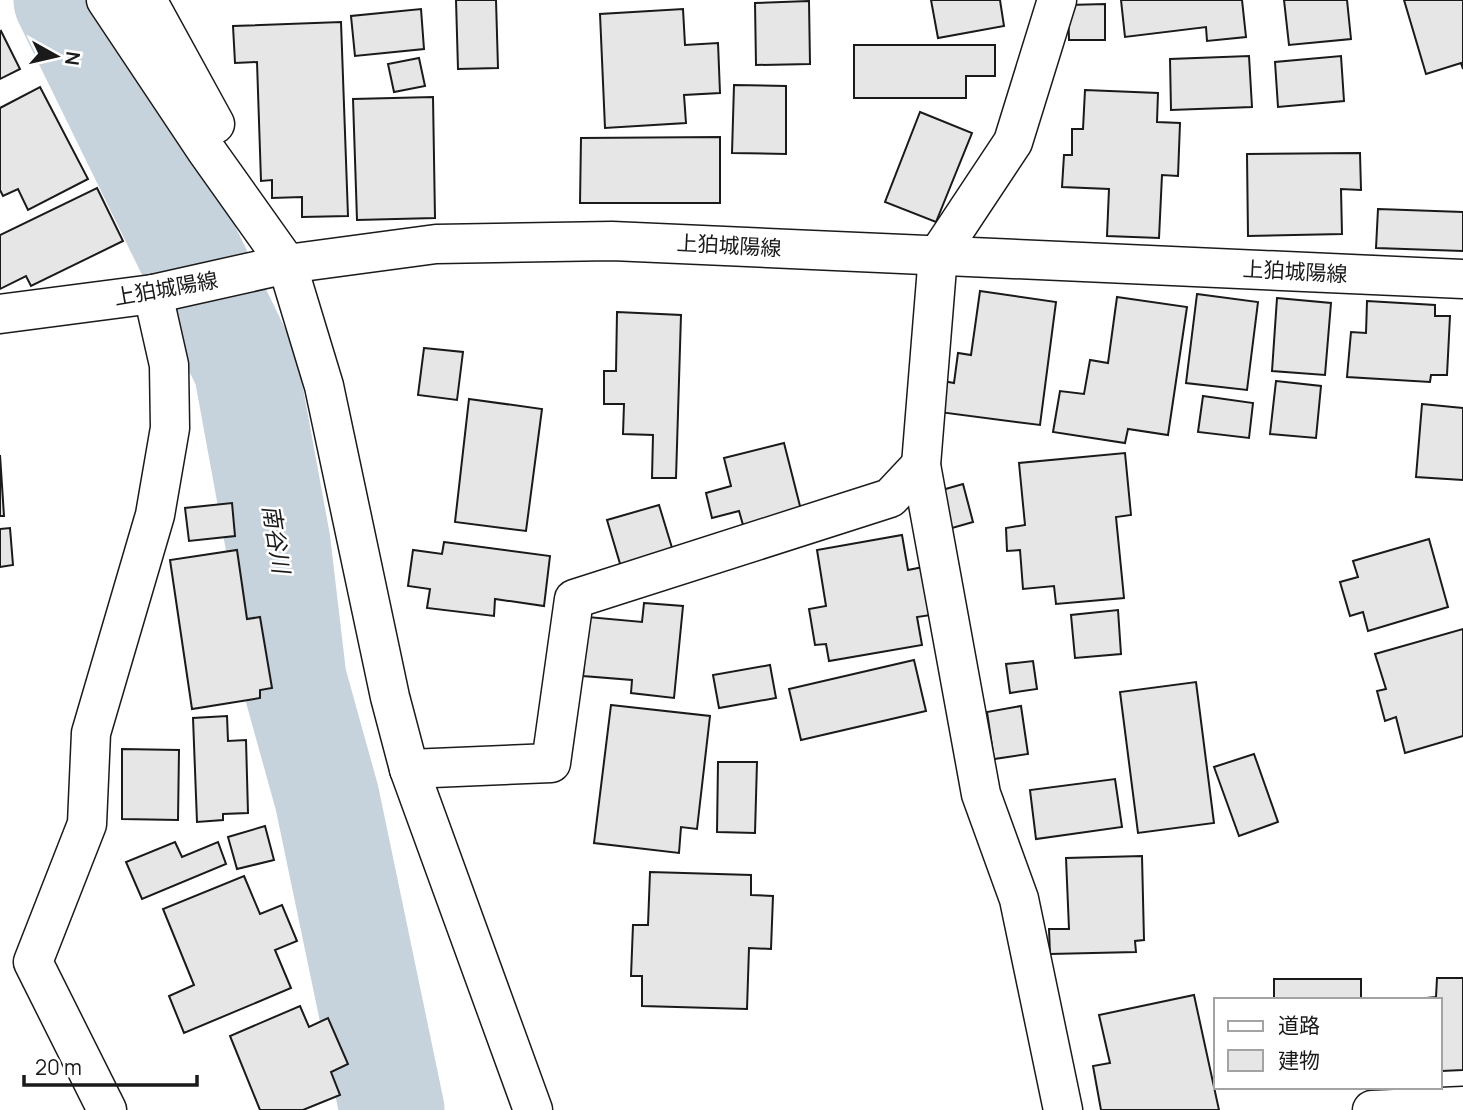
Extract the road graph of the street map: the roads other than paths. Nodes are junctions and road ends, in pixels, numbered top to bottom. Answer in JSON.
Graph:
{"nodes":[{"id":1,"x":106,"y":0,"type":"edge"},
{"id":2,"x":147,"y":0,"type":"edge"},
{"id":3,"x":1057,"y":0,"type":"edge"},
{"id":4,"x":237,"y":193,"type":"junction"},
{"id":5,"x":938,"y":256,"type":"junction"},
{"id":6,"x":281,"y":266,"type":"junction"},
{"id":7,"x":1463,"y":279,"type":"edge"},
{"id":8,"x":162,"y":292,"type":"junction"},
{"id":9,"x":0,"y":314,"type":"edge"},
{"id":10,"x":921,"y":465,"type":"junction"},
{"id":11,"x":409,"y":769,"type":"junction"},
{"id":12,"x":1463,"y":1106,"type":"edge"},
{"id":13,"x":107,"y":1110,"type":"edge"},
{"id":14,"x":533,"y":1110,"type":"edge"},
{"id":15,"x":1063,"y":1110,"type":"edge"},
{"id":16,"x":1372,"y":1110,"type":"edge"}],
"edges":[{"from":1,"to":4,"type":"street"},
{"from":2,"to":4,"type":"street"},
{"from":3,"to":5,"type":"street"},
{"from":4,"to":6,"type":"street"},
{"from":5,"to":6,"type":"street","name":"上狛城陽線"},
{"from":5,"to":7,"type":"street","name":"上狛城陽線"},
{"from":5,"to":10,"type":"street"},
{"from":6,"to":8,"type":"street","name":"上狛城陽線"},
{"from":6,"to":11,"type":"street"},
{"from":8,"to":9,"type":"street","name":"上狛城陽線"},
{"from":8,"to":13,"type":"street"},
{"from":10,"to":11,"type":"street"},
{"from":10,"to":15,"type":"street"},
{"from":11,"to":14,"type":"street"},
{"from":12,"to":16,"type":"street"}]}
